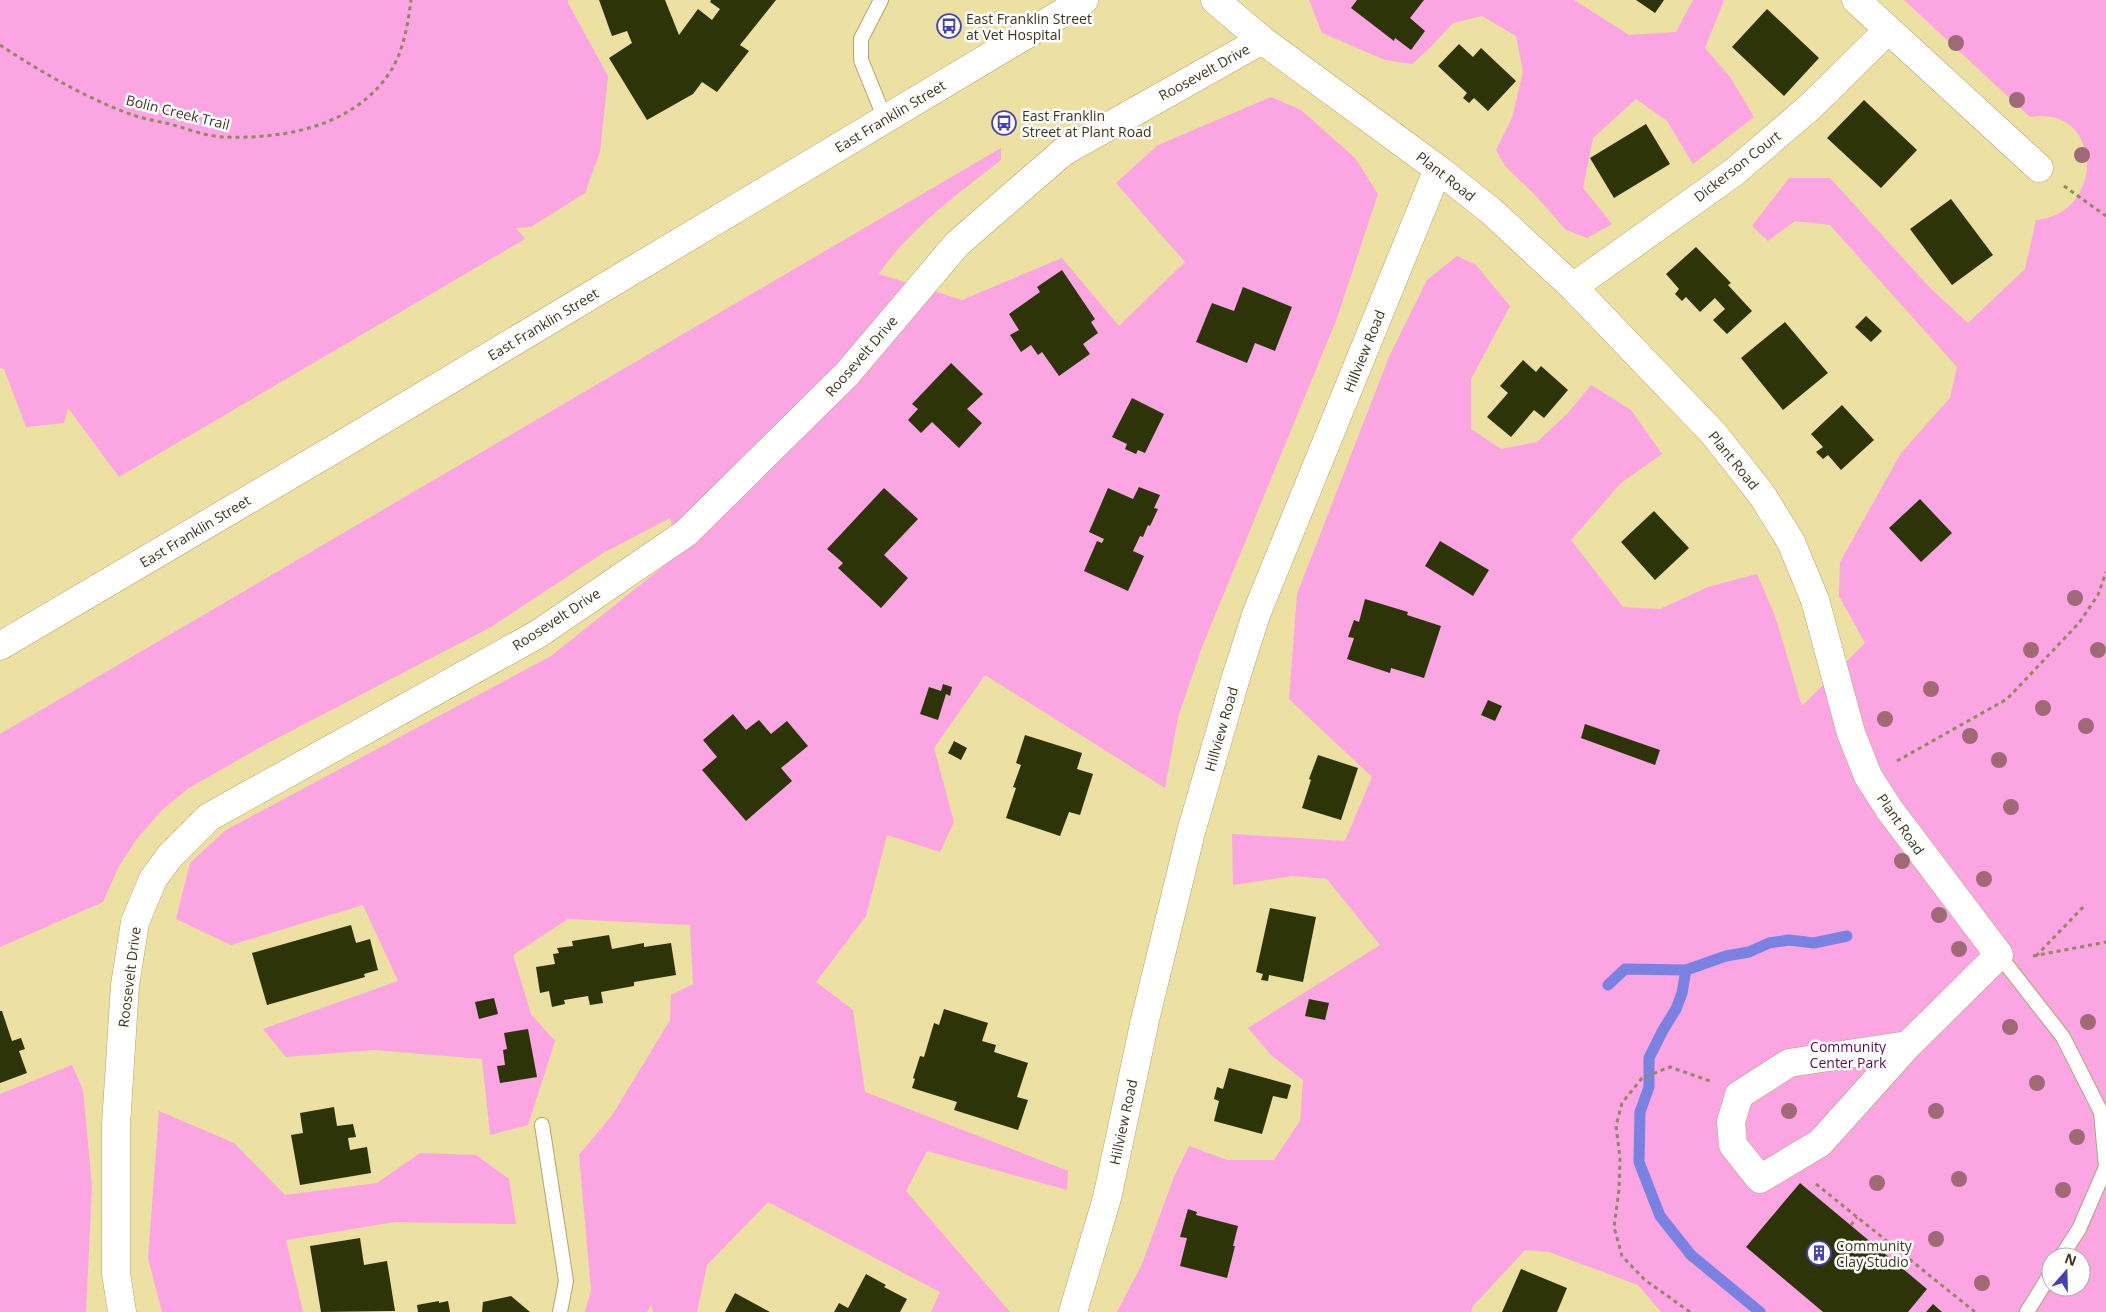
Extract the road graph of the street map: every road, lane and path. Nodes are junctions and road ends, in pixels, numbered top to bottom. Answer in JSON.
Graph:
{"nodes":[{"id":1,"x":411,"y":0,"type":"edge"},
{"id":2,"x":881,"y":0,"type":"edge"},
{"id":3,"x":1084,"y":0,"type":"edge"},
{"id":4,"x":1215,"y":0,"type":"edge"},
{"id":5,"x":1856,"y":0,"type":"edge"},
{"id":6,"x":1888,"y":30,"type":"junction"},
{"id":7,"x":1262,"y":40,"type":"junction"},
{"id":8,"x":0,"y":45,"type":"edge"},
{"id":9,"x":885,"y":120,"type":"junction"},
{"id":10,"x":2039,"y":168,"type":"joint"},
{"id":11,"x":1438,"y":169,"type":"junction"},
{"id":12,"x":2106,"y":216,"type":"edge"},
{"id":13,"x":1573,"y":287,"type":"junction"},
{"id":14,"x":2106,"y":572,"type":"edge"},
{"id":15,"x":0,"y":646,"type":"edge"},
{"id":16,"x":1868,"y":776,"type":"junction"},
{"id":17,"x":2086,"y":904,"type":"dead end"},
{"id":18,"x":2106,"y":942,"type":"edge"},
{"id":19,"x":1998,"y":955,"type":"junction"},
{"id":20,"x":2036,"y":956,"type":"junction"},
{"id":21,"x":1908,"y":1045,"type":"junction"},
{"id":22,"x":1739,"y":1095,"type":"junction"},
{"id":23,"x":542,"y":1124,"type":"dead end"},
{"id":24,"x":1789,"y":1162,"type":"junction"},
{"id":25,"x":1857,"y":1217,"type":"junction"},
{"id":26,"x":1851,"y":1225,"type":"dead end"},
{"id":27,"x":2067,"y":1247,"type":"edge"},
{"id":28,"x":1899,"y":1250,"type":"junction"},
{"id":29,"x":1891,"y":1259,"type":"dead end"},
{"id":30,"x":2041,"y":1289,"type":"edge"},
{"id":31,"x":122,"y":1312,"type":"edge"},
{"id":32,"x":560,"y":1312,"type":"edge"},
{"id":33,"x":1073,"y":1312,"type":"edge"},
{"id":34,"x":1690,"y":1312,"type":"edge"},
{"id":35,"x":1975,"y":1312,"type":"edge"},
{"id":36,"x":2027,"y":1312,"type":"edge"}],
"edges":[{"from":1,"to":8,"type":"path","name":"Bolin Creek Trail"},
{"from":2,"to":9,"type":"lane"},
{"from":3,"to":9,"type":"street","name":"East Franklin Street"},
{"from":4,"to":7,"type":"street","name":"Plant Road"},
{"from":5,"to":6,"type":"street"},
{"from":6,"to":10,"type":"street"},
{"from":6,"to":13,"type":"street","name":"Dickerson Court"},
{"from":7,"to":11,"type":"street","name":"Plant Road"},
{"from":7,"to":31,"type":"street","name":"Roosevelt Drive"},
{"from":9,"to":15,"type":"street","name":"East Franklin Street"},
{"from":10,"to":12,"type":"path"},
{"from":11,"to":13,"type":"street","name":"Plant Road"},
{"from":11,"to":33,"type":"street","name":"Hillview Road"},
{"from":13,"to":16,"type":"street","name":"Plant Road"},
{"from":14,"to":16,"type":"path"},
{"from":16,"to":19,"type":"street","name":"Plant Road"},
{"from":17,"to":20,"type":"path"},
{"from":18,"to":20,"type":"path"},
{"from":19,"to":20,"type":"path"},
{"from":19,"to":21,"type":"street"},
{"from":19,"to":27,"type":"lane"},
{"from":21,"to":22,"type":"street"},
{"from":21,"to":24,"type":"street"},
{"from":22,"to":24,"type":"street"},
{"from":22,"to":34,"type":"path"},
{"from":23,"to":32,"type":"lane"},
{"from":24,"to":25,"type":"path"},
{"from":25,"to":26,"type":"path"},
{"from":25,"to":28,"type":"path"},
{"from":28,"to":29,"type":"path"},
{"from":28,"to":35,"type":"path"},
{"from":30,"to":36,"type":"lane"}]}
